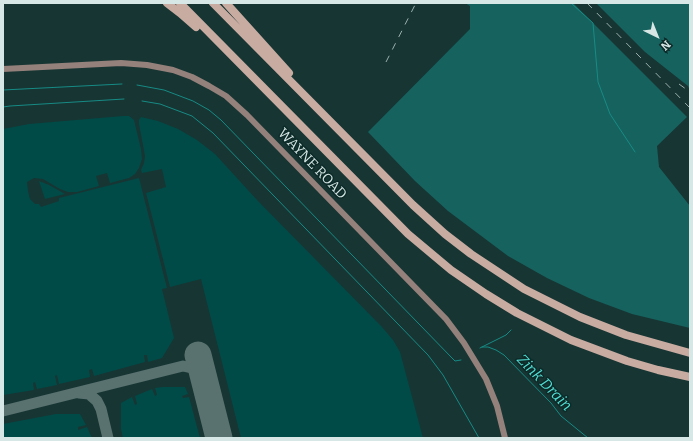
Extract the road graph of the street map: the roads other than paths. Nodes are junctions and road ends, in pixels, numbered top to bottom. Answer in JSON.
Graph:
{"nodes":[{"id":1,"x":167,"y":3,"type":"edge"},
{"id":2,"x":180,"y":3,"type":"edge"},
{"id":3,"x":213,"y":3,"type":"edge"},
{"id":4,"x":226,"y":3,"type":"edge"},
{"id":5,"x":3,"y":69,"type":"edge"},
{"id":6,"x":339,"y":131,"type":"junction"},
{"id":7,"x":324,"y":149,"type":"junction"},
{"id":8,"x":690,"y":353,"type":"edge"},
{"id":9,"x":690,"y":377,"type":"edge"},
{"id":10,"x":504,"y":438,"type":"edge"}],
"edges":[{"from":1,"to":7,"type":"highway"},
{"from":2,"to":7,"type":"highway"},
{"from":3,"to":6,"type":"highway"},
{"from":4,"to":6,"type":"highway"},
{"from":5,"to":10,"type":"main road","name":"WAYNE ROAD"},
{"from":6,"to":8,"type":"highway"},
{"from":7,"to":9,"type":"highway"}]}
